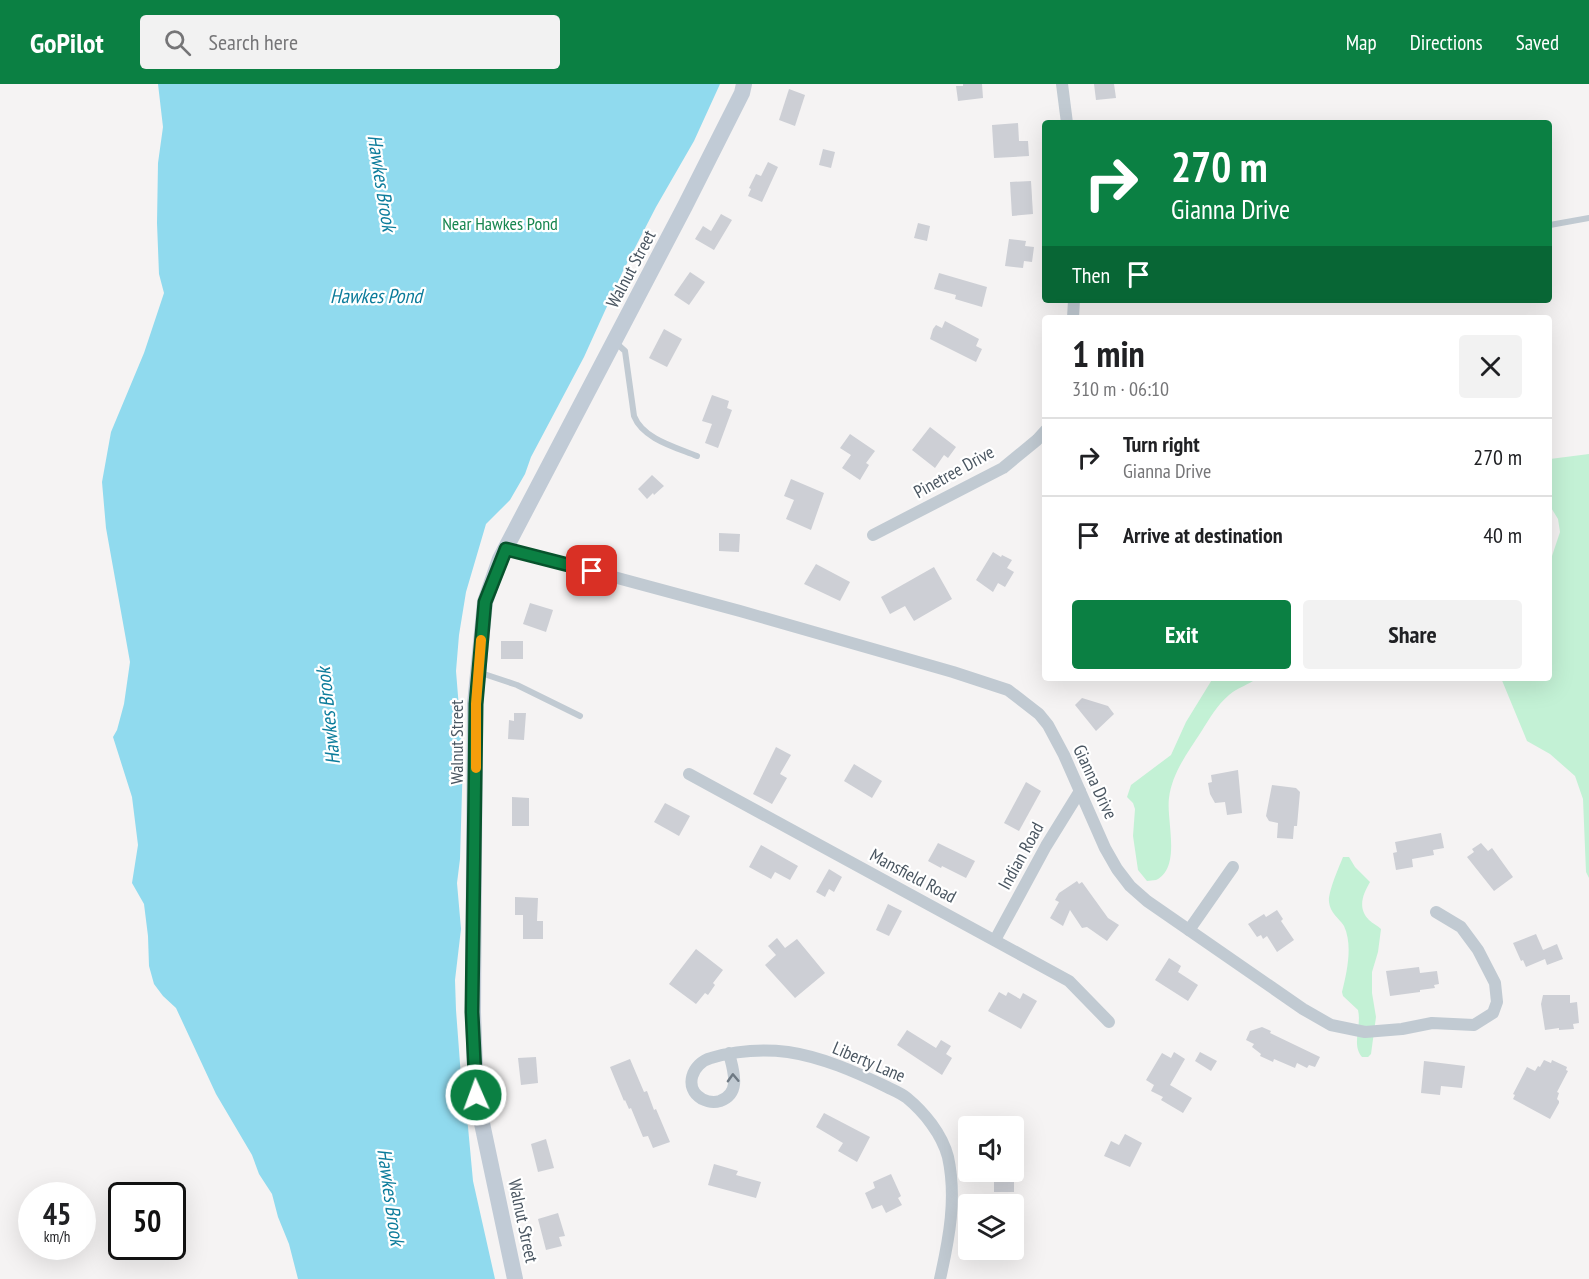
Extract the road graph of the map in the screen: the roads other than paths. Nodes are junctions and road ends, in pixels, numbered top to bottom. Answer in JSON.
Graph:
{"nodes":[{"id":1,"x":744,"y":84,"type":"edge"},
{"id":2,"x":1062,"y":84,"type":"edge"},
{"id":3,"x":1067,"y":120,"type":"edge"},
{"id":4,"x":1589,"y":219,"type":"edge"},
{"id":5,"x":1552,"y":225,"type":"edge"},
{"id":6,"x":614,"y":342,"type":"junction"},
{"id":7,"x":1042,"y":434,"type":"edge"},
{"id":8,"x":697,"y":456,"type":"dead end"},
{"id":9,"x":873,"y":535,"type":"dead end"},
{"id":10,"x":506,"y":549,"type":"junction"},
{"id":11,"x":478,"y":671,"type":"junction"},
{"id":12,"x":580,"y":716,"type":"dead end"},
{"id":13,"x":690,"y":774,"type":"dead end"},
{"id":14,"x":1080,"y":791,"type":"junction"},
{"id":15,"x":1233,"y":867,"type":"dead end"},
{"id":16,"x":1436,"y":912,"type":"dead end"},
{"id":17,"x":1189,"y":930,"type":"junction"},
{"id":18,"x":995,"y":940,"type":"junction"},
{"id":19,"x":1109,"y":1022,"type":"dead end"},
{"id":20,"x":729,"y":1053,"type":"dead end"},
{"id":21,"x":515,"y":1279,"type":"edge"},
{"id":22,"x":940,"y":1279,"type":"edge"}],
"edges":[{"from":1,"to":6,"type":"main road","name":"Walnut Street"},
{"from":2,"to":3,"type":"street"},
{"from":4,"to":5,"type":"lane"},
{"from":6,"to":8,"type":"lane"},
{"from":6,"to":10,"type":"main road","name":"Walnut Street"},
{"from":7,"to":9,"type":"street","name":"Pinetree Drive"},
{"from":10,"to":11,"type":"main road","name":"Walnut Street"},
{"from":10,"to":14,"type":"street","name":"Gianna Drive"},
{"from":11,"to":12,"type":"lane"},
{"from":11,"to":21,"type":"main road","name":"Walnut Street"},
{"from":13,"to":18,"type":"street","name":"Mansfield Road"},
{"from":14,"to":17,"type":"street","name":"Gianna Drive"},
{"from":14,"to":18,"type":"street","name":"Indian Road"},
{"from":15,"to":17,"type":"street"},
{"from":16,"to":17,"type":"street","name":"Gianna Drive"},
{"from":18,"to":19,"type":"street","name":"Mansfield Road"},
{"from":20,"to":22,"type":"street","name":"Liberty Lane"}]}
